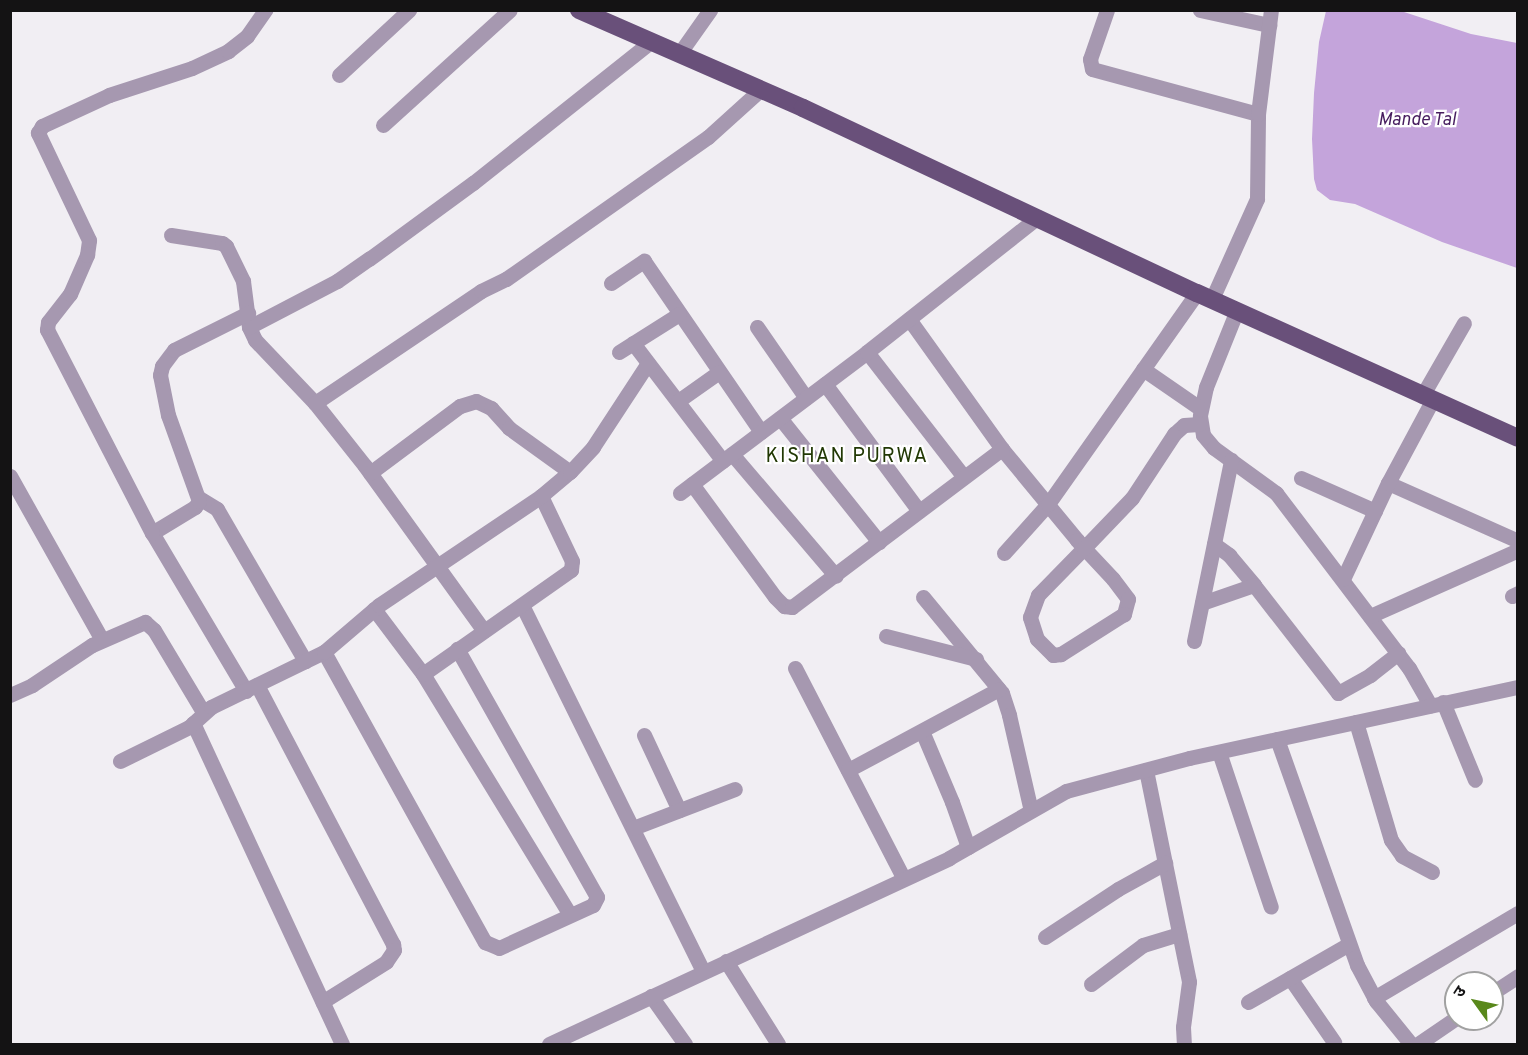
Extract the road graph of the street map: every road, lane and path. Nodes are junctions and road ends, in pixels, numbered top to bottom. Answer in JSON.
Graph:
{"nodes":[{"id":1,"x":265,"y":10,"type":"edge"},
{"id":2,"x":409,"y":10,"type":"edge"},
{"id":3,"x":510,"y":10,"type":"edge"},
{"id":4,"x":579,"y":10,"type":"edge"},
{"id":5,"x":710,"y":10,"type":"edge"},
{"id":6,"x":1107,"y":10,"type":"edge"},
{"id":7,"x":1200,"y":10,"type":"edge"},
{"id":8,"x":1270,"y":18,"type":"edge"},
{"id":9,"x":650,"y":42,"type":"junction"},
{"id":10,"x":679,"y":54,"type":"junction"},
{"id":11,"x":339,"y":75,"type":"dead end"},
{"id":12,"x":760,"y":90,"type":"junction"},
{"id":13,"x":1258,"y":114,"type":"junction"},
{"id":14,"x":383,"y":125,"type":"dead end"},
{"id":15,"x":1038,"y":217,"type":"junction"},
{"id":16,"x":171,"y":235,"type":"dead end"},
{"id":17,"x":611,"y":283,"type":"dead end"},
{"id":18,"x":1205,"y":296,"type":"junction"},
{"id":19,"x":1237,"y":310,"type":"junction"},
{"id":20,"x":679,"y":314,"type":"junction"},
{"id":21,"x":909,"y":319,"type":"junction"},
{"id":22,"x":249,"y":320,"type":"junction"},
{"id":23,"x":1464,"y":323,"type":"dead end"},
{"id":24,"x":757,"y":327,"type":"dead end"},
{"id":25,"x":633,"y":343,"type":"junction"},
{"id":26,"x":619,"y":352,"type":"dead end"},
{"id":27,"x":867,"y":352,"type":"junction"},
{"id":28,"x":648,"y":363,"type":"junction"},
{"id":29,"x":1143,"y":369,"type":"junction"},
{"id":30,"x":719,"y":372,"type":"junction"},
{"id":31,"x":825,"y":384,"type":"junction"},
{"id":32,"x":806,"y":398,"type":"junction"},
{"id":33,"x":1427,"y":399,"type":"junction"},
{"id":34,"x":678,"y":401,"type":"junction"},
{"id":35,"x":315,"y":403,"type":"junction"},
{"id":36,"x":1200,"y":417,"type":"junction"},
{"id":37,"x":780,"y":418,"type":"junction"},
{"id":38,"x":761,"y":432,"type":"junction"},
{"id":39,"x":1518,"y":438,"type":"edge"},
{"id":40,"x":1002,"y":449,"type":"junction"},
{"id":41,"x":727,"y":458,"type":"junction"},
{"id":42,"x":1231,"y":460,"type":"junction"},
{"id":43,"x":570,"y":472,"type":"junction"},
{"id":44,"x":370,"y":473,"type":"junction"},
{"id":45,"x":10,"y":476,"type":"edge"},
{"id":46,"x":964,"y":477,"type":"junction"},
{"id":47,"x":1301,"y":478,"type":"dead end"},
{"id":48,"x":1388,"y":483,"type":"junction"},
{"id":49,"x":541,"y":496,"type":"junction"},
{"id":50,"x":199,"y":498,"type":"junction"},
{"id":51,"x":1048,"y":504,"type":"junction"},
{"id":52,"x":919,"y":511,"type":"junction"},
{"id":53,"x":1375,"y":511,"type":"junction"},
{"id":54,"x":152,"y":533,"type":"junction"},
{"id":55,"x":879,"y":542,"type":"junction"},
{"id":56,"x":1518,"y":542,"type":"edge"},
{"id":57,"x":1214,"y":544,"type":"junction"},
{"id":58,"x":1084,"y":548,"type":"junction"},
{"id":59,"x":1518,"y":550,"type":"edge"},
{"id":60,"x":1004,"y":553,"type":"dead end"},
{"id":61,"x":437,"y":566,"type":"junction"},
{"id":62,"x":836,"y":576,"type":"junction"},
{"id":63,"x":1343,"y":579,"type":"junction"},
{"id":64,"x":1254,"y":585,"type":"junction"},
{"id":65,"x":923,"y":597,"type":"dead end"},
{"id":66,"x":1202,"y":603,"type":"junction"},
{"id":67,"x":522,"y":605,"type":"junction"},
{"id":68,"x":374,"y":609,"type":"junction"},
{"id":69,"x":1370,"y":616,"type":"junction"},
{"id":70,"x":484,"y":631,"type":"junction"},
{"id":71,"x":886,"y":636,"type":"dead end"},
{"id":72,"x":102,"y":640,"type":"junction"},
{"id":73,"x":1194,"y":641,"type":"dead end"},
{"id":74,"x":457,"y":649,"type":"junction"},
{"id":75,"x":324,"y":652,"type":"junction"},
{"id":76,"x":1398,"y":653,"type":"junction"},
{"id":77,"x":976,"y":659,"type":"junction"},
{"id":78,"x":305,"y":661,"type":"junction"},
{"id":79,"x":795,"y":668,"type":"dead end"},
{"id":80,"x":423,"y":674,"type":"junction"},
{"id":81,"x":1518,"y":687,"type":"edge"},
{"id":82,"x":252,"y":688,"type":"junction"},
{"id":83,"x":999,"y":690,"type":"junction"},
{"id":84,"x":10,"y":695,"type":"edge"},
{"id":85,"x":1437,"y":704,"type":"junction"},
{"id":86,"x":198,"y":718,"type":"junction"},
{"id":87,"x":1356,"y":722,"type":"junction"},
{"id":88,"x":922,"y":731,"type":"junction"},
{"id":89,"x":644,"y":735,"type":"dead end"},
{"id":90,"x":1277,"y":739,"type":"junction"},
{"id":91,"x":1219,"y":752,"type":"junction"},
{"id":92,"x":120,"y":761,"type":"dead end"},
{"id":93,"x":848,"y":770,"type":"junction"},
{"id":94,"x":1146,"y":770,"type":"junction"},
{"id":95,"x":1475,"y":780,"type":"dead end"},
{"id":96,"x":735,"y":789,"type":"dead end"},
{"id":97,"x":679,"y":810,"type":"junction"},
{"id":98,"x":1031,"y":811,"type":"junction"},
{"id":99,"x":633,"y":828,"type":"junction"},
{"id":100,"x":968,"y":847,"type":"junction"},
{"id":101,"x":1165,"y":863,"type":"junction"},
{"id":102,"x":1432,"y":872,"type":"dead end"},
{"id":103,"x":904,"y":879,"type":"junction"},
{"id":104,"x":1271,"y":907,"type":"dead end"},
{"id":105,"x":1518,"y":913,"type":"edge"},
{"id":106,"x":570,"y":915,"type":"junction"},
{"id":107,"x":1179,"y":934,"type":"junction"},
{"id":108,"x":1046,"y":937,"type":"dead end"},
{"id":109,"x":1349,"y":944,"type":"junction"},
{"id":110,"x":726,"y":961,"type":"junction"},
{"id":111,"x":703,"y":972,"type":"junction"},
{"id":112,"x":1518,"y":976,"type":"edge"},
{"id":113,"x":1290,"y":978,"type":"junction"},
{"id":114,"x":1091,"y":984,"type":"dead end"},
{"id":115,"x":1504,"y":985,"type":"edge"},
{"id":116,"x":651,"y":996,"type":"junction"},
{"id":117,"x":1374,"y":998,"type":"junction"},
{"id":118,"x":322,"y":1002,"type":"junction"},
{"id":119,"x":1248,"y":1002,"type":"dead end"},
{"id":120,"x":1444,"y":1026,"type":"edge"},
{"id":121,"x":566,"y":1041,"type":"edge"},
{"id":122,"x":1334,"y":1042,"type":"dead end"},
{"id":123,"x":342,"y":1044,"type":"edge"},
{"id":124,"x":549,"y":1044,"type":"edge"},
{"id":125,"x":685,"y":1044,"type":"edge"},
{"id":126,"x":778,"y":1044,"type":"edge"},
{"id":127,"x":1184,"y":1044,"type":"edge"},
{"id":128,"x":1411,"y":1044,"type":"edge"},
{"id":129,"x":1418,"y":1044,"type":"edge"}],
"edges":[{"from":1,"to":54,"type":"street"},
{"from":2,"to":11,"type":"street"},
{"from":3,"to":14,"type":"street"},
{"from":4,"to":9,"type":"main road"},
{"from":5,"to":10,"type":"street"},
{"from":6,"to":13,"type":"street"},
{"from":7,"to":8,"type":"street"},
{"from":8,"to":13,"type":"street"},
{"from":9,"to":10,"type":"main road"},
{"from":9,"to":22,"type":"street"},
{"from":10,"to":12,"type":"main road"},
{"from":12,"to":15,"type":"main road"},
{"from":12,"to":35,"type":"street"},
{"from":13,"to":18,"type":"street"},
{"from":15,"to":18,"type":"main road"},
{"from":15,"to":21,"type":"street"},
{"from":16,"to":22,"type":"street"},
{"from":17,"to":20,"type":"street"},
{"from":18,"to":19,"type":"main road"},
{"from":18,"to":29,"type":"street"},
{"from":19,"to":33,"type":"main road"},
{"from":19,"to":36,"type":"street"},
{"from":20,"to":25,"type":"street"},
{"from":20,"to":30,"type":"street"},
{"from":21,"to":27,"type":"street"},
{"from":21,"to":40,"type":"street"},
{"from":22,"to":35,"type":"street"},
{"from":22,"to":50,"type":"street"},
{"from":23,"to":33,"type":"street"},
{"from":24,"to":32,"type":"street"},
{"from":25,"to":26,"type":"street"},
{"from":25,"to":28,"type":"street"},
{"from":27,"to":31,"type":"street"},
{"from":27,"to":46,"type":"street"},
{"from":28,"to":34,"type":"street"},
{"from":28,"to":43,"type":"street"},
{"from":29,"to":36,"type":"street"},
{"from":29,"to":51,"type":"street"},
{"from":30,"to":34,"type":"street"},
{"from":30,"to":38,"type":"street"},
{"from":31,"to":32,"type":"street"},
{"from":31,"to":52,"type":"street"},
{"from":32,"to":37,"type":"street"},
{"from":33,"to":39,"type":"main road"},
{"from":33,"to":48,"type":"street"},
{"from":34,"to":41,"type":"street"},
{"from":35,"to":44,"type":"street"},
{"from":36,"to":42,"type":"street"},
{"from":36,"to":58,"type":"street"},
{"from":37,"to":38,"type":"street"},
{"from":37,"to":55,"type":"street"},
{"from":38,"to":41,"type":"street"},
{"from":40,"to":46,"type":"street"},
{"from":40,"to":51,"type":"street"},
{"from":41,"to":62,"type":"street"},
{"from":41,"to":62,"type":"street"},
{"from":42,"to":57,"type":"street"},
{"from":42,"to":63,"type":"street"},
{"from":43,"to":44,"type":"street"},
{"from":43,"to":49,"type":"street"},
{"from":44,"to":61,"type":"street"},
{"from":45,"to":72,"type":"street"},
{"from":46,"to":52,"type":"street"},
{"from":47,"to":53,"type":"street"},
{"from":48,"to":53,"type":"street"},
{"from":48,"to":56,"type":"street"},
{"from":49,"to":61,"type":"street"},
{"from":49,"to":67,"type":"street"},
{"from":50,"to":54,"type":"street"},
{"from":50,"to":78,"type":"street"},
{"from":51,"to":58,"type":"street"},
{"from":51,"to":60,"type":"street"},
{"from":52,"to":55,"type":"street"},
{"from":53,"to":63,"type":"street"},
{"from":54,"to":82,"type":"street"},
{"from":55,"to":62,"type":"street"},
{"from":57,"to":64,"type":"street"},
{"from":57,"to":66,"type":"street"},
{"from":58,"to":58,"type":"street"},
{"from":59,"to":69,"type":"street"},
{"from":61,"to":68,"type":"street"},
{"from":61,"to":70,"type":"street"},
{"from":63,"to":69,"type":"street"},
{"from":64,"to":66,"type":"street"},
{"from":64,"to":76,"type":"street"},
{"from":65,"to":77,"type":"street"},
{"from":66,"to":73,"type":"street"},
{"from":67,"to":70,"type":"street"},
{"from":67,"to":99,"type":"street"},
{"from":68,"to":75,"type":"street"},
{"from":68,"to":80,"type":"street"},
{"from":69,"to":76,"type":"street"},
{"from":70,"to":74,"type":"street"},
{"from":71,"to":77,"type":"street"},
{"from":72,"to":84,"type":"street"},
{"from":72,"to":86,"type":"street"},
{"from":74,"to":80,"type":"street"},
{"from":74,"to":106,"type":"street"},
{"from":75,"to":78,"type":"street"},
{"from":75,"to":106,"type":"street"},
{"from":76,"to":85,"type":"street"},
{"from":77,"to":83,"type":"street"},
{"from":78,"to":82,"type":"street"},
{"from":79,"to":93,"type":"street"},
{"from":80,"to":106,"type":"street"},
{"from":81,"to":85,"type":"street"},
{"from":82,"to":86,"type":"street"},
{"from":82,"to":118,"type":"street"},
{"from":83,"to":88,"type":"street"},
{"from":83,"to":98,"type":"street"},
{"from":85,"to":87,"type":"street"},
{"from":85,"to":95,"type":"street"},
{"from":86,"to":92,"type":"street"},
{"from":86,"to":118,"type":"street"},
{"from":87,"to":90,"type":"street"},
{"from":87,"to":102,"type":"street"},
{"from":88,"to":93,"type":"street"},
{"from":88,"to":100,"type":"street"},
{"from":89,"to":97,"type":"street"},
{"from":90,"to":91,"type":"street"},
{"from":90,"to":109,"type":"street"},
{"from":91,"to":94,"type":"street"},
{"from":91,"to":104,"type":"street"},
{"from":93,"to":103,"type":"street"},
{"from":94,"to":98,"type":"street"},
{"from":94,"to":101,"type":"street"},
{"from":96,"to":97,"type":"street"},
{"from":97,"to":99,"type":"street"},
{"from":98,"to":100,"type":"street"},
{"from":99,"to":111,"type":"street"},
{"from":100,"to":103,"type":"street"},
{"from":101,"to":107,"type":"street"},
{"from":101,"to":108,"type":"street"},
{"from":103,"to":110,"type":"street"},
{"from":105,"to":117,"type":"street"},
{"from":107,"to":114,"type":"street"},
{"from":107,"to":127,"type":"street"},
{"from":109,"to":113,"type":"street"},
{"from":109,"to":117,"type":"street"},
{"from":110,"to":111,"type":"street"},
{"from":110,"to":126,"type":"street"},
{"from":111,"to":116,"type":"street"},
{"from":112,"to":115,"type":"street"},
{"from":113,"to":119,"type":"street"},
{"from":113,"to":122,"type":"street"},
{"from":116,"to":121,"type":"street"},
{"from":116,"to":125,"type":"street"},
{"from":117,"to":128,"type":"street"},
{"from":118,"to":123,"type":"street"},
{"from":120,"to":129,"type":"street"},
{"from":121,"to":124,"type":"street"}]}
